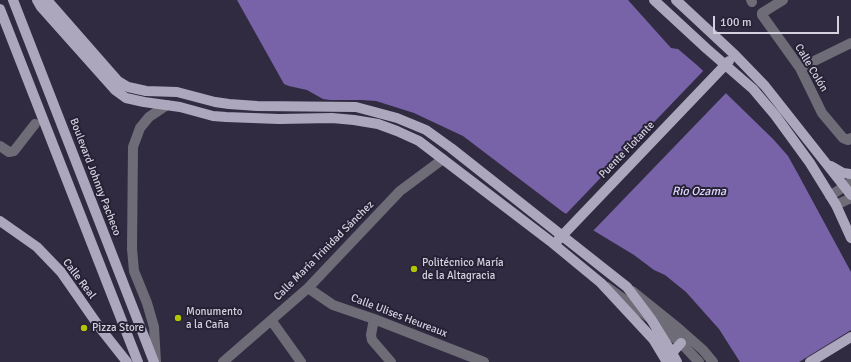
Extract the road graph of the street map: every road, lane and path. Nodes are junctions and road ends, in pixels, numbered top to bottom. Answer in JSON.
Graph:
{"nodes":[{"id":1,"x":13,"y":0,"type":"edge"},
{"id":2,"x":37,"y":0,"type":"edge"},
{"id":3,"x":47,"y":0,"type":"edge"},
{"id":4,"x":654,"y":0,"type":"edge"},
{"id":5,"x":676,"y":0,"type":"edge"},
{"id":6,"x":783,"y":0,"type":"edge"},
{"id":7,"x":0,"y":9,"type":"edge"},
{"id":8,"x":851,"y":43,"type":"edge"},
{"id":9,"x":735,"y":55,"type":"junction"},
{"id":10,"x":725,"y":64,"type":"junction"},
{"id":11,"x":800,"y":68,"type":"junction"},
{"id":12,"x":166,"y":105,"type":"junction"},
{"id":13,"x":35,"y":124,"type":"dead end"},
{"id":14,"x":850,"y":139,"type":"edge"},
{"id":15,"x":0,"y":146,"type":"edge"},
{"id":16,"x":443,"y":159,"type":"junction"},
{"id":17,"x":824,"y":160,"type":"junction"},
{"id":18,"x":851,"y":174,"type":"edge"},
{"id":19,"x":847,"y":184,"type":"edge"},
{"id":20,"x":830,"y":196,"type":"junction"},
{"id":21,"x":851,"y":197,"type":"edge"},
{"id":22,"x":836,"y":206,"type":"junction"},
{"id":23,"x":0,"y":221,"type":"edge"},
{"id":24,"x":562,"y":236,"type":"junction"},
{"id":25,"x":851,"y":238,"type":"edge"},
{"id":26,"x":554,"y":245,"type":"junction"},
{"id":27,"x":601,"y":282,"type":"junction"},
{"id":28,"x":627,"y":287,"type":"junction"},
{"id":29,"x":308,"y":288,"type":"junction"},
{"id":30,"x":374,"y":319,"type":"junction"},
{"id":31,"x":651,"y":319,"type":"junction"},
{"id":32,"x":271,"y":320,"type":"junction"},
{"id":33,"x":851,"y":337,"type":"edge"},
{"id":34,"x":681,"y":343,"type":"junction"},
{"id":35,"x":675,"y":357,"type":"edge"},
{"id":36,"x":127,"y":362,"type":"edge"},
{"id":37,"x":138,"y":362,"type":"edge"},
{"id":38,"x":155,"y":362,"type":"edge"},
{"id":39,"x":224,"y":362,"type":"edge"},
{"id":40,"x":301,"y":362,"type":"edge"},
{"id":41,"x":390,"y":362,"type":"edge"},
{"id":42,"x":484,"y":362,"type":"edge"},
{"id":43,"x":667,"y":362,"type":"edge"},
{"id":44,"x":698,"y":362,"type":"edge"},
{"id":45,"x":713,"y":362,"type":"edge"},
{"id":46,"x":810,"y":362,"type":"edge"}],
"edges":[{"from":1,"to":38,"type":"main road","name":"Boulevard Johnny Pacheco"},
{"from":2,"to":12,"type":"main road"},
{"from":3,"to":24,"type":"main road"},
{"from":4,"to":10,"type":"main road"},
{"from":5,"to":9,"type":"main road"},
{"from":6,"to":11,"type":"street","name":"Calle Colón"},
{"from":7,"to":37,"type":"main road"},
{"from":8,"to":11,"type":"street"},
{"from":9,"to":10,"type":"main road","name":"Puente Flotante"},
{"from":9,"to":17,"type":"main road"},
{"from":10,"to":20,"type":"main road"},
{"from":10,"to":24,"type":"main road","name":"Puente Flotante"},
{"from":11,"to":14,"type":"street","name":"Calle Colón"},
{"from":12,"to":16,"type":"main road"},
{"from":12,"to":38,"type":"street","name":"Boulevard Johnny Pacheco"},
{"from":13,"to":15,"type":"street"},
{"from":16,"to":26,"type":"main road"},
{"from":16,"to":29,"type":"street","name":"Calle María Trinidad Sánchez"},
{"from":17,"to":18,"type":"main road"},
{"from":17,"to":19,"type":"main road"},
{"from":19,"to":20,"type":"street"},
{"from":19,"to":21,"type":"main road"},
{"from":20,"to":22,"type":"main road"},
{"from":21,"to":22,"type":"street"},
{"from":22,"to":25,"type":"main road"},
{"from":23,"to":36,"type":"main road","name":"Calle Real"},
{"from":24,"to":26,"type":"main road","name":"Puente Flotante"},
{"from":24,"to":28,"type":"main road"},
{"from":26,"to":27,"type":"main road"},
{"from":27,"to":31,"type":"street"},
{"from":27,"to":43,"type":"main road"},
{"from":28,"to":31,"type":"main road"},
{"from":28,"to":45,"type":"street"},
{"from":29,"to":30,"type":"street","name":"Calle Ulises Heureaux"},
{"from":29,"to":32,"type":"street","name":"Calle María Trinidad Sánchez"},
{"from":30,"to":41,"type":"street"},
{"from":30,"to":42,"type":"street","name":"Calle Ulises Heureaux"},
{"from":31,"to":34,"type":"street"},
{"from":31,"to":35,"type":"main road"},
{"from":32,"to":39,"type":"street","name":"Calle María Trinidad Sánchez"},
{"from":32,"to":40,"type":"street"},
{"from":33,"to":46,"type":"main road"},
{"from":34,"to":35,"type":"main road"},
{"from":34,"to":44,"type":"street"}]}
